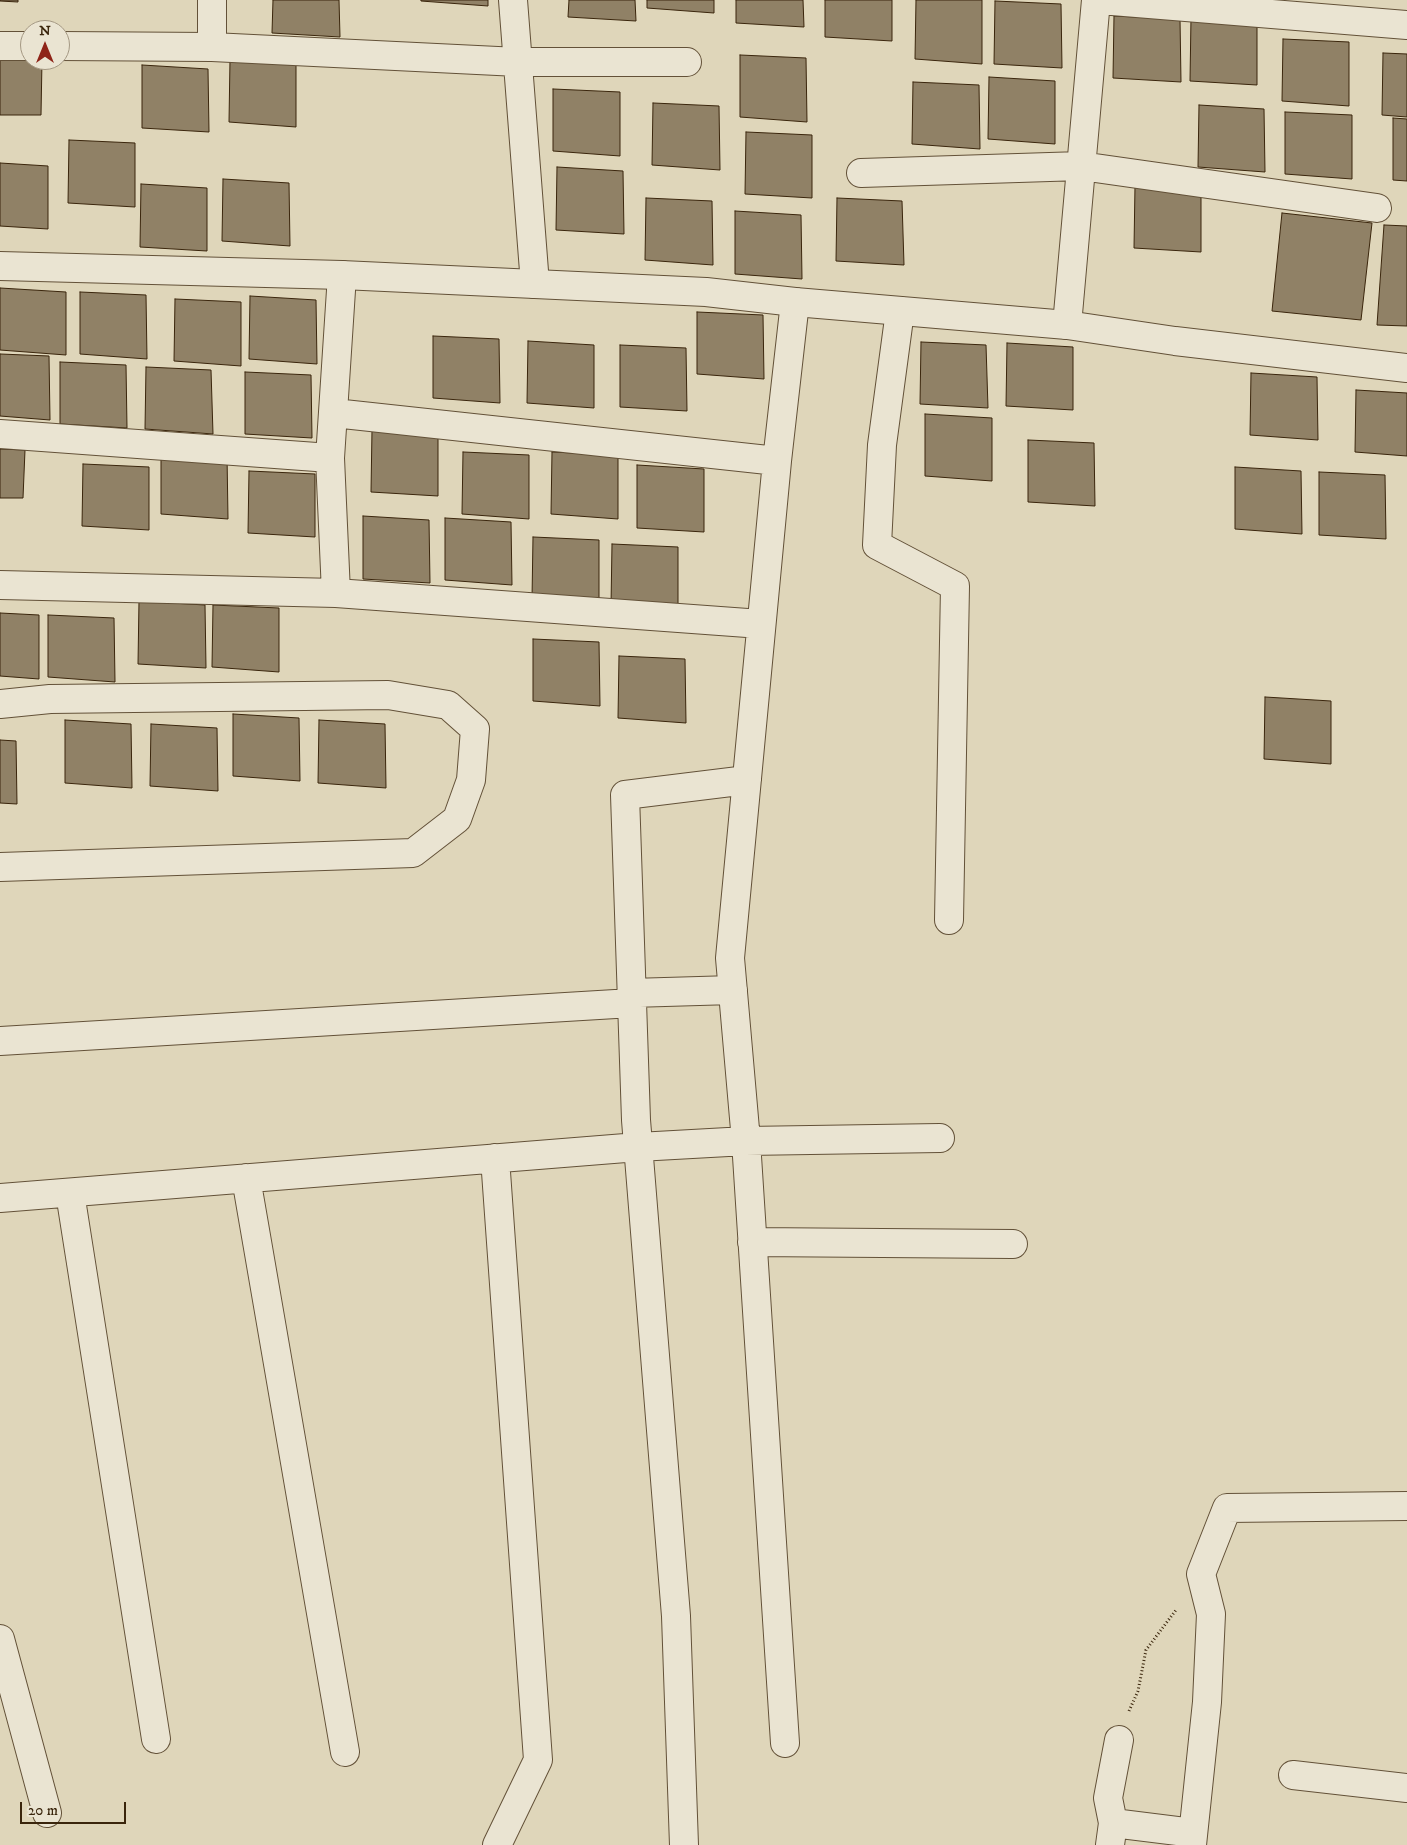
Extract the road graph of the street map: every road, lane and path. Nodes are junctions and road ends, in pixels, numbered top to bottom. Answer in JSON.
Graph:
{"nodes":[{"id":1,"x":212,"y":0,"type":"edge"},
{"id":2,"x":513,"y":0,"type":"edge"},
{"id":3,"x":1096,"y":0,"type":"edge"},
{"id":4,"x":1100,"y":0,"type":"edge"},
{"id":5,"x":1407,"y":25,"type":"edge"},
{"id":6,"x":0,"y":46,"type":"edge"},
{"id":7,"x":20,"y":46,"type":"edge"},
{"id":8,"x":70,"y":46,"type":"edge"},
{"id":9,"x":212,"y":47,"type":"junction"},
{"id":10,"x":518,"y":62,"type":"junction"},
{"id":11,"x":687,"y":62,"type":"dead end"},
{"id":12,"x":1081,"y":166,"type":"junction"},
{"id":13,"x":861,"y":173,"type":"dead end"},
{"id":14,"x":1377,"y":208,"type":"dead end"},
{"id":15,"x":0,"y":266,"type":"edge"},
{"id":16,"x":342,"y":275,"type":"junction"},
{"id":17,"x":535,"y":284,"type":"junction"},
{"id":18,"x":795,"y":302,"type":"junction"},
{"id":19,"x":900,"y":310,"type":"junction"},
{"id":20,"x":1067,"y":325,"type":"junction"},
{"id":21,"x":1407,"y":368,"type":"edge"},
{"id":22,"x":334,"y":412,"type":"junction"},
{"id":23,"x":0,"y":434,"type":"edge"},
{"id":24,"x":330,"y":458,"type":"junction"},
{"id":25,"x":776,"y":461,"type":"junction"},
{"id":26,"x":0,"y":585,"type":"edge"},
{"id":27,"x":336,"y":593,"type":"junction"},
{"id":28,"x":761,"y":624,"type":"junction"},
{"id":29,"x":0,"y":704,"type":"edge"},
{"id":30,"x":747,"y":780,"type":"junction"},
{"id":31,"x":0,"y":867,"type":"edge"},
{"id":32,"x":949,"y":920,"type":"dead end"},
{"id":33,"x":733,"y":990,"type":"junction"},
{"id":34,"x":631,"y":998,"type":"junction"},
{"id":35,"x":0,"y":1041,"type":"edge"},
{"id":36,"x":940,"y":1138,"type":"dead end"},
{"id":37,"x":746,"y":1141,"type":"junction"},
{"id":38,"x":638,"y":1147,"type":"junction"},
{"id":39,"x":495,"y":1158,"type":"junction"},
{"id":40,"x":246,"y":1178,"type":"junction"},
{"id":41,"x":70,"y":1193,"type":"junction"},
{"id":42,"x":0,"y":1198,"type":"edge"},
{"id":43,"x":752,"y":1242,"type":"junction"},
{"id":44,"x":1013,"y":1244,"type":"dead end"},
{"id":45,"x":1407,"y":1506,"type":"edge"},
{"id":46,"x":1202,"y":1574,"type":"junction"},
{"id":47,"x":0,"y":1639,"type":"edge"},
{"id":48,"x":156,"y":1739,"type":"dead end"},
{"id":49,"x":1119,"y":1740,"type":"joint"},
{"id":50,"x":785,"y":1743,"type":"dead end"},
{"id":51,"x":345,"y":1752,"type":"dead end"},
{"id":52,"x":1293,"y":1775,"type":"dead end"},
{"id":53,"x":1407,"y":1788,"type":"edge"},
{"id":54,"x":47,"y":1813,"type":"dead end"},
{"id":55,"x":1111,"y":1834,"type":"edge"},
{"id":56,"x":1192,"y":1839,"type":"edge"},
{"id":57,"x":498,"y":1845,"type":"edge"},
{"id":58,"x":684,"y":1845,"type":"edge"}],
"edges":[{"from":1,"to":9,"type":"street"},
{"from":2,"to":10,"type":"street"},
{"from":3,"to":12,"type":"street"},
{"from":4,"to":5,"type":"street"},
{"from":6,"to":7,"type":"street"},
{"from":8,"to":9,"type":"street"},
{"from":9,"to":10,"type":"street"},
{"from":10,"to":11,"type":"street"},
{"from":10,"to":17,"type":"street"},
{"from":12,"to":13,"type":"street"},
{"from":12,"to":14,"type":"street"},
{"from":12,"to":20,"type":"street"},
{"from":15,"to":16,"type":"street"},
{"from":16,"to":17,"type":"street"},
{"from":16,"to":22,"type":"street"},
{"from":17,"to":18,"type":"street"},
{"from":18,"to":19,"type":"street"},
{"from":18,"to":25,"type":"street"},
{"from":19,"to":20,"type":"street"},
{"from":19,"to":32,"type":"street"},
{"from":20,"to":21,"type":"street"},
{"from":22,"to":24,"type":"street"},
{"from":22,"to":25,"type":"street"},
{"from":23,"to":24,"type":"street"},
{"from":24,"to":27,"type":"street"},
{"from":25,"to":28,"type":"street"},
{"from":26,"to":27,"type":"street"},
{"from":27,"to":28,"type":"street"},
{"from":28,"to":30,"type":"street"},
{"from":29,"to":31,"type":"street"},
{"from":30,"to":33,"type":"street"},
{"from":30,"to":34,"type":"street"},
{"from":33,"to":34,"type":"street"},
{"from":33,"to":37,"type":"street"},
{"from":34,"to":35,"type":"street"},
{"from":34,"to":38,"type":"street"},
{"from":36,"to":37,"type":"street"},
{"from":37,"to":38,"type":"street"},
{"from":37,"to":43,"type":"street"},
{"from":38,"to":39,"type":"street"},
{"from":38,"to":58,"type":"street"},
{"from":39,"to":40,"type":"street"},
{"from":39,"to":57,"type":"street"},
{"from":40,"to":41,"type":"street"},
{"from":40,"to":51,"type":"street"},
{"from":41,"to":42,"type":"street"},
{"from":41,"to":48,"type":"street"},
{"from":43,"to":44,"type":"street"},
{"from":43,"to":50,"type":"street"},
{"from":45,"to":46,"type":"street"},
{"from":46,"to":49,"type":"path"},
{"from":46,"to":56,"type":"street"},
{"from":47,"to":54,"type":"street"},
{"from":49,"to":55,"type":"street"},
{"from":52,"to":53,"type":"street"},
{"from":55,"to":56,"type":"street"}]}
